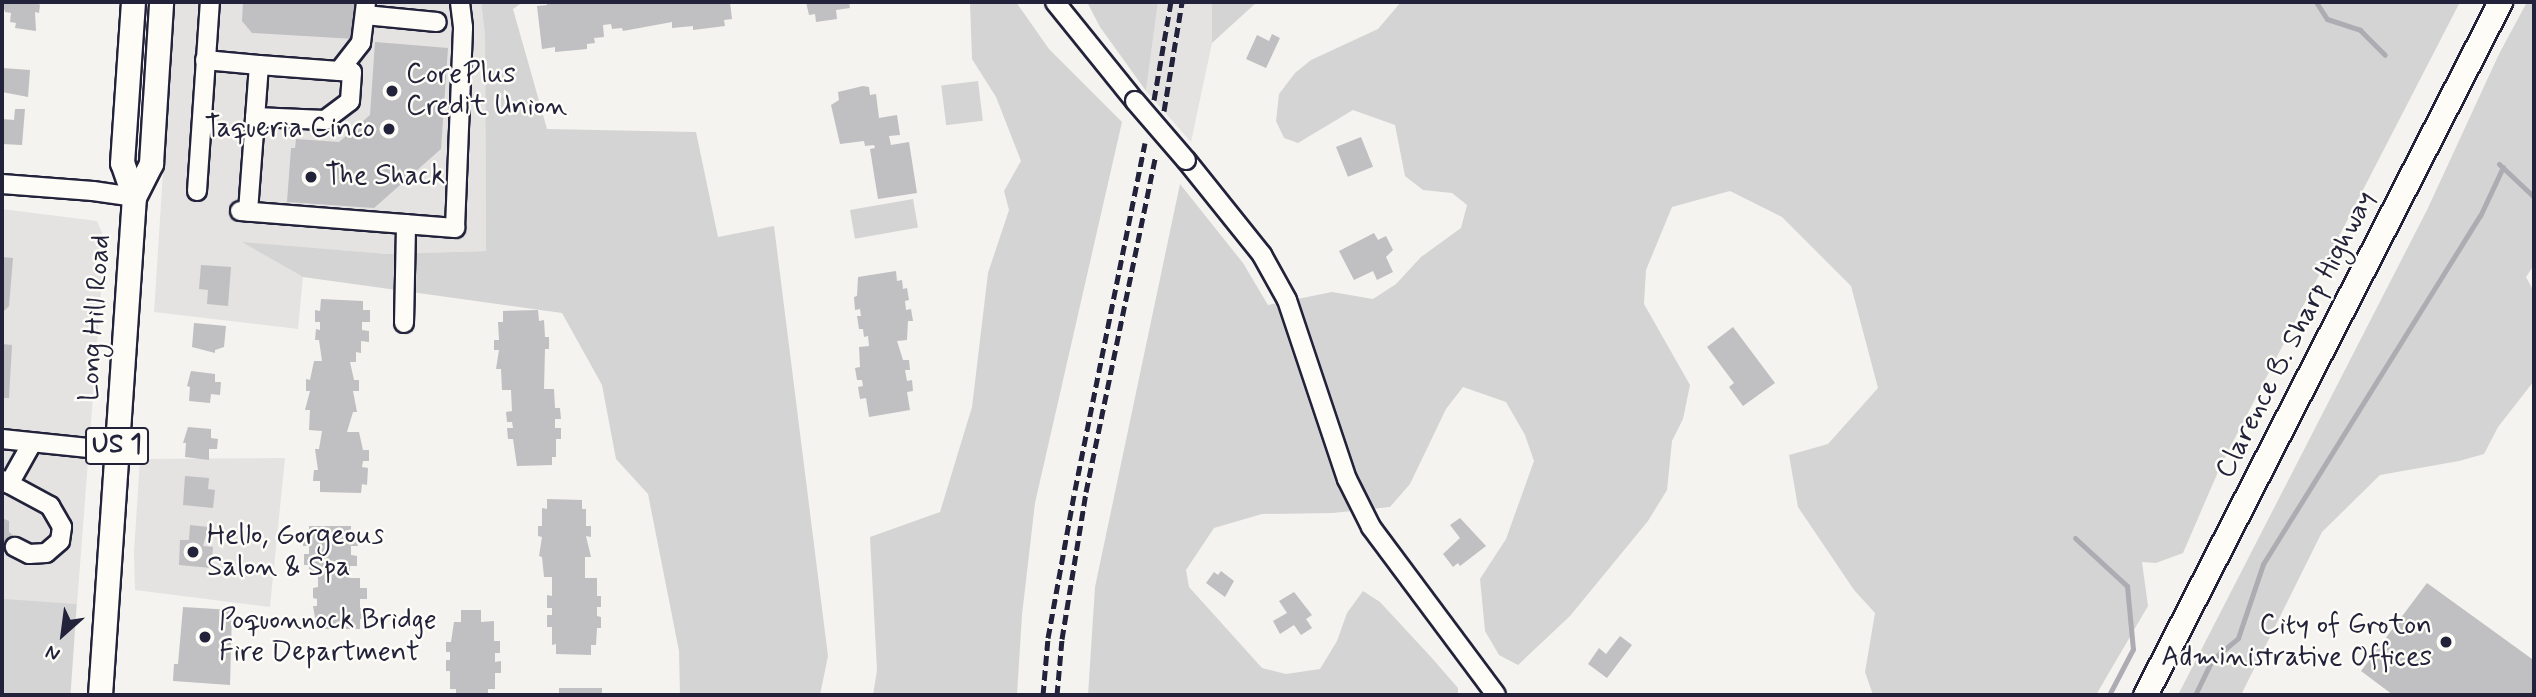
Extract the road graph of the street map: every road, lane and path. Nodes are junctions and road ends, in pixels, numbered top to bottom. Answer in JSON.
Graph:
{"nodes":[{"id":1,"x":133,"y":2,"type":"edge"},
{"id":2,"x":161,"y":2,"type":"edge"},
{"id":3,"x":210,"y":2,"type":"edge"},
{"id":4,"x":460,"y":2,"type":"edge"},
{"id":5,"x":1055,"y":2,"type":"edge"},
{"id":6,"x":2500,"y":2,"type":"edge"},
{"id":7,"x":366,"y":8,"type":"edge"},
{"id":8,"x":410,"y":10,"type":"edge"},
{"id":9,"x":437,"y":22,"type":"dead end"},
{"id":10,"x":205,"y":61,"type":"junction"},
{"id":11,"x":259,"y":65,"type":"junction"},
{"id":12,"x":339,"y":71,"type":"junction"},
{"id":13,"x":255,"y":117,"type":"junction"},
{"id":14,"x":2,"y":184,"type":"edge"},
{"id":15,"x":197,"y":191,"type":"dead end"},
{"id":16,"x":134,"y":197,"type":"junction"},
{"id":17,"x":406,"y":224,"type":"junction"},
{"id":18,"x":404,"y":323,"type":"dead end"},
{"id":19,"x":2,"y":439,"type":"edge"},
{"id":20,"x":32,"y":443,"type":"junction"},
{"id":21,"x":116,"y":457,"type":"junction"},
{"id":22,"x":6,"y":482,"type":"edge"},
{"id":23,"x":15,"y":547,"type":"dead end"},
{"id":24,"x":100,"y":695,"type":"edge"},
{"id":25,"x":1496,"y":695,"type":"edge"},
{"id":26,"x":2146,"y":695,"type":"edge"}],
"edges":[{"from":1,"to":16,"type":"main road","name":"Long Hill Road","number":"US 1"},
{"from":2,"to":16,"type":"main road","name":"Long Hill Road","number":"US 1"},
{"from":3,"to":10,"type":"street"},
{"from":4,"to":17,"type":"street"},
{"from":5,"to":25,"type":"street","bridge":true},
{"from":6,"to":26,"type":"main road","name":"Clarence B. Sharp Highway"},
{"from":7,"to":8,"type":"street"},
{"from":7,"to":12,"type":"street"},
{"from":8,"to":9,"type":"street"},
{"from":10,"to":11,"type":"street"},
{"from":10,"to":15,"type":"street"},
{"from":11,"to":12,"type":"street"},
{"from":11,"to":13,"type":"street"},
{"from":12,"to":13,"type":"street"},
{"from":13,"to":17,"type":"street"},
{"from":14,"to":16,"type":"street"},
{"from":16,"to":21,"type":"main road","name":"Long Hill Road","number":"US 1"},
{"from":17,"to":18,"type":"street"},
{"from":19,"to":20,"type":"street"},
{"from":20,"to":21,"type":"street"},
{"from":20,"to":22,"type":"street"},
{"from":21,"to":24,"type":"main road","name":"Long Hill Road","number":"US 1"},
{"from":22,"to":23,"type":"street"}]}
